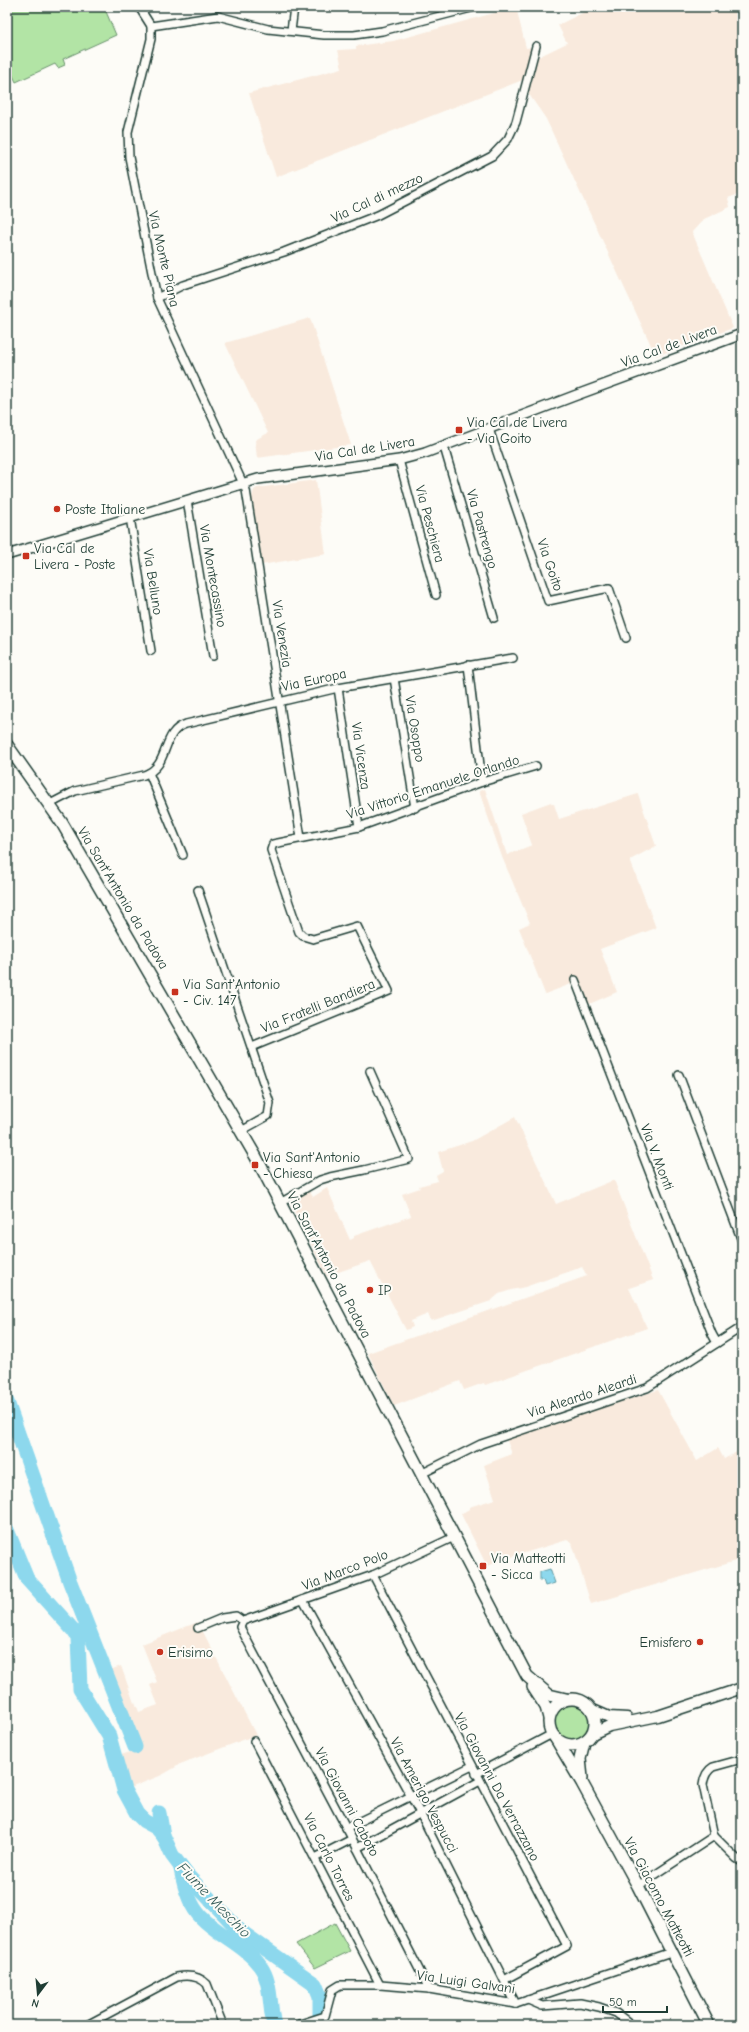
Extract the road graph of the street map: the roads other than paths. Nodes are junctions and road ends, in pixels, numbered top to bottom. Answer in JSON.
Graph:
{"nodes":[{"id":1,"x":139,"y":7,"type":"edge"},
{"id":2,"x":294,"y":7,"type":"edge"},
{"id":3,"x":475,"y":7,"type":"edge"},
{"id":4,"x":150,"y":26,"type":"junction"},
{"id":5,"x":291,"y":31,"type":"junction"},
{"id":6,"x":536,"y":46,"type":"dead end"},
{"id":7,"x":157,"y":298,"type":"junction"},
{"id":8,"x":742,"y":334,"type":"edge"},
{"id":9,"x":489,"y":429,"type":"junction"},
{"id":10,"x":444,"y":447,"type":"junction"},
{"id":11,"x":399,"y":460,"type":"junction"},
{"id":12,"x":243,"y":483,"type":"junction"},
{"id":13,"x":187,"y":500,"type":"junction"},
{"id":14,"x":130,"y":517,"type":"junction"},
{"id":15,"x":7,"y":555,"type":"edge"},
{"id":16,"x":436,"y":595,"type":"dead end"},
{"id":17,"x":494,"y":618,"type":"dead end"},
{"id":18,"x":626,"y":638,"type":"dead end"},
{"id":19,"x":151,"y":651,"type":"dead end"},
{"id":20,"x":213,"y":656,"type":"dead end"},
{"id":21,"x":513,"y":658,"type":"dead end"},
{"id":22,"x":468,"y":665,"type":"junction"},
{"id":23,"x":394,"y":678,"type":"junction"},
{"id":24,"x":338,"y":688,"type":"junction"},
{"id":25,"x":280,"y":701,"type":"junction"},
{"id":26,"x":7,"y":745,"type":"edge"},
{"id":27,"x":536,"y":766,"type":"dead end"},
{"id":28,"x":149,"y":773,"type":"junction"},
{"id":29,"x":482,"y":782,"type":"junction"},
{"id":30,"x":50,"y":804,"type":"junction"},
{"id":31,"x":415,"y":808,"type":"junction"},
{"id":32,"x":358,"y":827,"type":"junction"},
{"id":33,"x":301,"y":838,"type":"junction"},
{"id":34,"x":183,"y":855,"type":"dead end"},
{"id":35,"x":198,"y":890,"type":"dead end"},
{"id":36,"x":575,"y":980,"type":"dead end"},
{"id":37,"x":387,"y":987,"type":"joint"},
{"id":38,"x":252,"y":1047,"type":"junction"},
{"id":39,"x":370,"y":1071,"type":"dead end"},
{"id":40,"x":679,"y":1075,"type":"dead end"},
{"id":41,"x":241,"y":1131,"type":"junction"},
{"id":42,"x":280,"y":1204,"type":"junction"},
{"id":43,"x":742,"y":1241,"type":"edge"},
{"id":44,"x":742,"y":1328,"type":"edge"},
{"id":45,"x":717,"y":1343,"type":"junction"},
{"id":46,"x":421,"y":1474,"type":"junction"},
{"id":47,"x":454,"y":1537,"type":"junction"},
{"id":48,"x":373,"y":1575,"type":"junction"},
{"id":49,"x":303,"y":1600,"type":"junction"},
{"id":50,"x":241,"y":1624,"type":"junction"},
{"id":51,"x":198,"y":1628,"type":"dead end"},
{"id":52,"x":529,"y":1679,"type":"junction"},
{"id":53,"x":742,"y":1688,"type":"edge"},
{"id":54,"x":566,"y":1699,"type":"junction"},
{"id":55,"x":593,"y":1710,"type":"junction"},
{"id":56,"x":549,"y":1718,"type":"junction"},
{"id":57,"x":645,"y":1718,"type":"junction"},
{"id":58,"x":554,"y":1737,"type":"junction"},
{"id":59,"x":588,"y":1738,"type":"junction"},
{"id":60,"x":254,"y":1741,"type":"dead end"},
{"id":61,"x":742,"y":1759,"type":"edge"},
{"id":62,"x":472,"y":1766,"type":"junction"},
{"id":63,"x":476,"y":1774,"type":"junction"},
{"id":64,"x":480,"y":1781,"type":"junction"},
{"id":65,"x":582,"y":1783,"type":"junction"},
{"id":66,"x":410,"y":1796,"type":"junction"},
{"id":67,"x":420,"y":1813,"type":"junction"},
{"id":68,"x":346,"y":1828,"type":"junction"},
{"id":69,"x":714,"y":1836,"type":"junction"},
{"id":70,"x":352,"y":1838,"type":"junction"},
{"id":71,"x":357,"y":1848,"type":"junction"},
{"id":72,"x":315,"y":1858,"type":"junction"},
{"id":73,"x":742,"y":1862,"type":"edge"},
{"id":74,"x":638,"y":1886,"type":"junction"},
{"id":75,"x":671,"y":1952,"type":"junction"},
{"id":76,"x":504,"y":1980,"type":"junction"},
{"id":77,"x":380,"y":1985,"type":"junction"},
{"id":78,"x":429,"y":1989,"type":"junction"},
{"id":79,"x":528,"y":2000,"type":"junction"},
{"id":80,"x":516,"y":2004,"type":"junction"},
{"id":81,"x":87,"y":2025,"type":"edge"},
{"id":82,"x":223,"y":2025,"type":"edge"},
{"id":83,"x":297,"y":2025,"type":"edge"},
{"id":84,"x":632,"y":2025,"type":"edge"},
{"id":85,"x":709,"y":2025,"type":"edge"}],
"edges":[{"from":1,"to":4,"type":"street"},
{"from":2,"to":5,"type":"street"},
{"from":3,"to":5,"type":"street"},
{"from":4,"to":5,"type":"street"},
{"from":4,"to":7,"type":"street","name":"Via Monte Piana"},
{"from":6,"to":7,"type":"street","name":"Via Cal di mezzo"},
{"from":7,"to":12,"type":"street","name":"Via Monte Piana"},
{"from":8,"to":9,"type":"street","name":"Via Cal de Livera"},
{"from":9,"to":10,"type":"street","name":"Via Cal de Livera"},
{"from":9,"to":18,"type":"street","name":"Via Goito"},
{"from":10,"to":11,"type":"street","name":"Via Cal de Livera"},
{"from":10,"to":17,"type":"street","name":"Via Pastrengo"},
{"from":11,"to":12,"type":"street","name":"Via Cal de Livera"},
{"from":11,"to":16,"type":"street","name":"Via Peschiera"},
{"from":12,"to":13,"type":"street","name":"Via Cal de Livera"},
{"from":12,"to":25,"type":"street","name":"Via Venezia"},
{"from":13,"to":14,"type":"street","name":"Via Cal de Livera"},
{"from":13,"to":20,"type":"street","name":"Via Montecassino"},
{"from":14,"to":15,"type":"street","name":"Via Cal de Livera"},
{"from":14,"to":19,"type":"street","name":"Via Belluno"},
{"from":21,"to":22,"type":"street","name":"Via Europa"},
{"from":22,"to":23,"type":"street","name":"Via Europa"},
{"from":22,"to":29,"type":"street"},
{"from":23,"to":24,"type":"street","name":"Via Europa"},
{"from":23,"to":31,"type":"street","name":"Via Osoppo"},
{"from":24,"to":25,"type":"street","name":"Via Europa"},
{"from":24,"to":32,"type":"street","name":"Via Vicenza"},
{"from":25,"to":28,"type":"street","name":"Via Europa"},
{"from":25,"to":33,"type":"street","name":"Via Venezia"},
{"from":26,"to":30,"type":"main road","name":"Via Sant'Antonio da Padova"},
{"from":27,"to":29,"type":"street","name":"Via Vittorio Emanuele Orlando"},
{"from":28,"to":30,"type":"street"},
{"from":28,"to":34,"type":"street"},
{"from":29,"to":31,"type":"street","name":"Via Vittorio Emanuele Orlando"},
{"from":30,"to":41,"type":"main road","name":"Via Sant'Antonio da Padova"},
{"from":31,"to":32,"type":"street","name":"Via Vittorio Emanuele Orlando"},
{"from":32,"to":33,"type":"street","name":"Via Vittorio Emanuele Orlando"},
{"from":33,"to":37,"type":"street","name":"Via Vittorio Emanuele Orlando"},
{"from":35,"to":38,"type":"street","name":"Via Fratelli Bandiera"},
{"from":36,"to":45,"type":"street","name":"Via V. Monti"},
{"from":37,"to":38,"type":"street","name":"Via Fratelli Bandiera"},
{"from":38,"to":41,"type":"street","name":"Via Fratelli Bandiera"},
{"from":39,"to":42,"type":"street"},
{"from":40,"to":43,"type":"street"},
{"from":41,"to":42,"type":"main road","name":"Via Sant'Antonio da Padova"},
{"from":42,"to":46,"type":"main road","name":"Via Sant'Antonio da Padova"},
{"from":44,"to":45,"type":"street","name":"Via Aleardo Aleardi"},
{"from":45,"to":46,"type":"street","name":"Via Aleardo Aleardi"},
{"from":46,"to":47,"type":"main road","name":"Via Sant'Antonio da Padova"},
{"from":47,"to":48,"type":"street","name":"Via Marco Polo"},
{"from":47,"to":52,"type":"main road","name":"Via Sant'Antonio da Padova"},
{"from":48,"to":49,"type":"street","name":"Via Marco Polo"},
{"from":48,"to":62,"type":"street","name":"Via Giovanni Da Verrazzano"},
{"from":49,"to":50,"type":"street","name":"Via Marco Polo"},
{"from":49,"to":66,"type":"street","name":"Via Amerigo Vespucci"},
{"from":50,"to":51,"type":"street","name":"Via Marco Polo"},
{"from":50,"to":68,"type":"street","name":"Via Giovanni Caboto"},
{"from":52,"to":54,"type":"main road"},
{"from":52,"to":56,"type":"main road"},
{"from":53,"to":57,"type":"main road"},
{"from":54,"to":55,"type":"main road"},
{"from":54,"to":56,"type":"main road"},
{"from":55,"to":57,"type":"main road"},
{"from":55,"to":59,"type":"main road"},
{"from":56,"to":58,"type":"main road"},
{"from":57,"to":59,"type":"main road"},
{"from":58,"to":59,"type":"main road"},
{"from":58,"to":63,"type":"street"},
{"from":58,"to":65,"type":"main road","name":"Via Giacomo Matteotti"},
{"from":59,"to":65,"type":"main road","name":"Via Giacomo Matteotti"},
{"from":60,"to":72,"type":"street","name":"Via Carlo Torres"},
{"from":61,"to":69,"type":"street"},
{"from":62,"to":63,"type":"street","name":"Via Giovanni Da Verrazzano"},
{"from":62,"to":66,"type":"street"},
{"from":63,"to":64,"type":"street","name":"Via Giovanni Da Verrazzano"},
{"from":64,"to":67,"type":"street"},
{"from":64,"to":76,"type":"street","name":"Via Giovanni Da Verrazzano"},
{"from":65,"to":74,"type":"main road","name":"Via Giacomo Matteotti"},
{"from":66,"to":67,"type":"street","name":"Via Amerigo Vespucci"},
{"from":66,"to":68,"type":"street"},
{"from":67,"to":71,"type":"street"},
{"from":67,"to":76,"type":"street","name":"Via Amerigo Vespucci"},
{"from":68,"to":70,"type":"street","name":"Via Giovanni Caboto"},
{"from":69,"to":73,"type":"street"},
{"from":69,"to":74,"type":"street"},
{"from":70,"to":71,"type":"street","name":"Via Giovanni Caboto"},
{"from":70,"to":72,"type":"street"},
{"from":71,"to":78,"type":"street","name":"Via Giovanni Caboto"},
{"from":72,"to":77,"type":"street","name":"Via Carlo Torres"},
{"from":74,"to":75,"type":"main road","name":"Via Giacomo Matteotti"},
{"from":75,"to":79,"type":"street","name":"Via Luigi Galvani"},
{"from":75,"to":85,"type":"main road","name":"Via Giacomo Matteotti"},
{"from":76,"to":80,"type":"street","name":"Via Amerigo Vespucci"},
{"from":77,"to":78,"type":"street","name":"Via Luigi Galvani"},
{"from":77,"to":83,"type":"street","name":"Via Luigi Galvani"},
{"from":78,"to":80,"type":"street","name":"Via Luigi Galvani"},
{"from":79,"to":80,"type":"street","name":"Via Luigi Galvani"},
{"from":79,"to":84,"type":"street"},
{"from":81,"to":82,"type":"street"}]}
